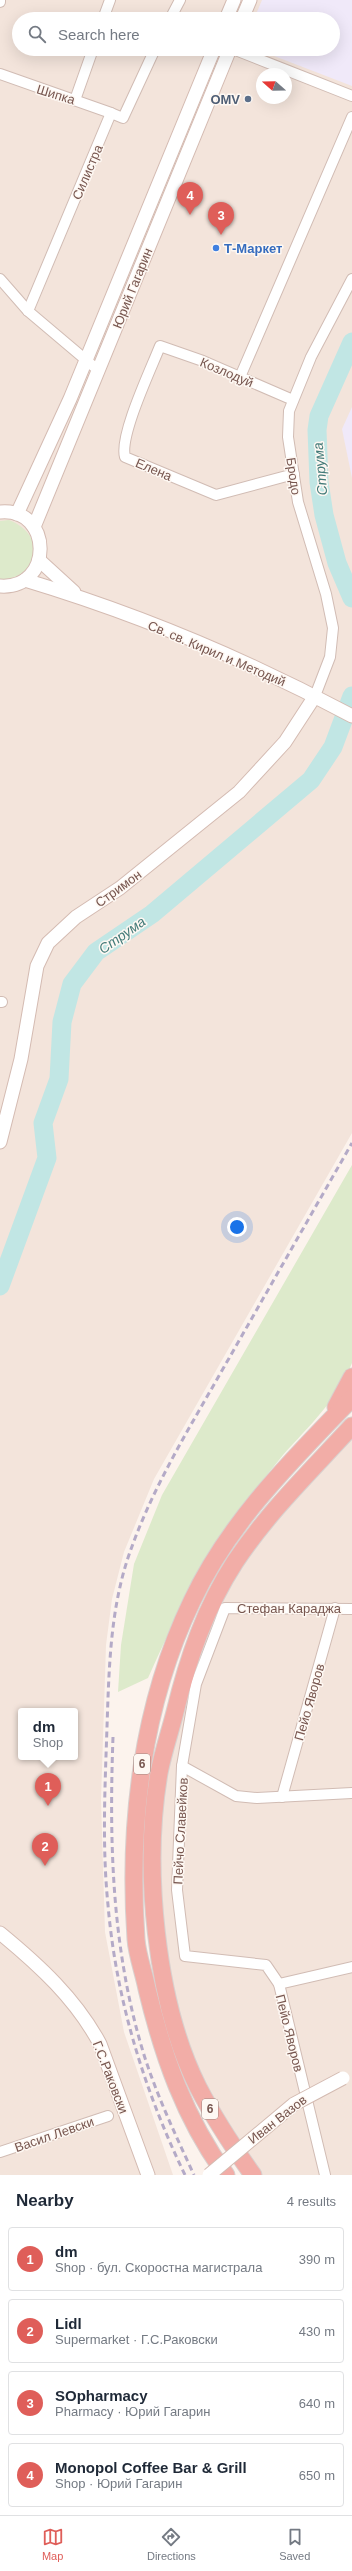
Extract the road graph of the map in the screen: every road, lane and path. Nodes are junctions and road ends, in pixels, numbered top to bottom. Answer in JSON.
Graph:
{"nodes":[{"id":1,"x":110,"y":0,"type":"edge"},
{"id":2,"x":180,"y":0,"type":"edge"},
{"id":3,"x":234,"y":0,"type":"edge"},
{"id":4,"x":250,"y":0,"type":"edge"},
{"id":5,"x":106,"y":12,"type":"edge"},
{"id":6,"x":174,"y":12,"type":"edge"},
{"id":7,"x":229,"y":12,"type":"edge"},
{"id":8,"x":245,"y":12,"type":"edge"},
{"id":9,"x":91,"y":56,"type":"edge"},
{"id":10,"x":152,"y":56,"type":"edge"},
{"id":11,"x":211,"y":56,"type":"edge"},
{"id":12,"x":227,"y":56,"type":"edge"},
{"id":13,"x":251,"y":56,"type":"edge"},
{"id":14,"x":0,"y":74,"type":"edge"},
{"id":15,"x":352,"y":96,"type":"edge"},
{"id":16,"x":75,"y":100,"type":"junction"},
{"id":17,"x":111,"y":113,"type":"junction"},
{"id":18,"x":351,"y":121,"type":"edge"},
{"id":19,"x":0,"y":279,"type":"edge"},
{"id":20,"x":352,"y":279,"type":"edge"},
{"id":21,"x":28,"y":311,"type":"junction"},
{"id":22,"x":160,"y":346,"type":"joint"},
{"id":23,"x":87,"y":359,"type":"junction"},
{"id":24,"x":99,"y":371,"type":"junction"},
{"id":25,"x":240,"y":377,"type":"junction"},
{"id":26,"x":293,"y":400,"type":"junction"},
{"id":27,"x":294,"y":474,"type":"junction"},
{"id":28,"x":0,"y":512,"type":"edge"},
{"id":29,"x":17,"y":514,"type":"junction"},
{"id":30,"x":34,"y":527,"type":"junction"},
{"id":31,"x":39,"y":560,"type":"junction"},
{"id":32,"x":25,"y":580,"type":"junction"},
{"id":33,"x":0,"y":586,"type":"edge"},
{"id":34,"x":79,"y":596,"type":"junction"},
{"id":35,"x":322,"y":680,"type":"joint"},
{"id":36,"x":319,"y":698,"type":"junction"},
{"id":37,"x":352,"y":716,"type":"edge"},
{"id":38,"x":4,"y":1109,"type":"edge"},
{"id":39,"x":0,"y":1142,"type":"edge"},
{"id":40,"x":352,"y":1377,"type":"edge"},
{"id":41,"x":352,"y":1398,"type":"edge"},
{"id":42,"x":352,"y":1426,"type":"edge"},
{"id":43,"x":324,"y":1427,"type":"junction"},
{"id":44,"x":225,"y":1608,"type":"joint"},
{"id":45,"x":335,"y":1608,"type":"junction"},
{"id":46,"x":352,"y":1609,"type":"edge"},
{"id":47,"x":182,"y":1766,"type":"junction"},
{"id":48,"x":352,"y":1793,"type":"edge"},
{"id":49,"x":282,"y":1797,"type":"junction"},
{"id":50,"x":0,"y":1934,"type":"edge"},
{"id":51,"x":352,"y":1967,"type":"edge"},
{"id":52,"x":279,"y":1984,"type":"junction"},
{"id":53,"x":348,"y":2077,"type":"edge"},
{"id":54,"x":108,"y":2116,"type":"dead end"},
{"id":55,"x":0,"y":2152,"type":"edge"},
{"id":56,"x":141,"y":2161,"type":"junction"},
{"id":57,"x":142,"y":2175,"type":"edge"},
{"id":58,"x":148,"y":2175,"type":"edge"},
{"id":59,"x":208,"y":2175,"type":"edge"},
{"id":60,"x":226,"y":2175,"type":"edge"},
{"id":61,"x":253,"y":2175,"type":"edge"},
{"id":62,"x":325,"y":2175,"type":"edge"}],
"edges":[{"from":1,"to":5,"type":"street"},
{"from":2,"to":6,"type":"street"},
{"from":3,"to":7,"type":"street"},
{"from":4,"to":8,"type":"street"},
{"from":9,"to":16,"type":"street"},
{"from":10,"to":17,"type":"street"},
{"from":11,"to":23,"type":"street","name":"Юрий Гагарин"},
{"from":12,"to":24,"type":"street","name":"Юрий Гагарин"},
{"from":13,"to":15,"type":"street"},
{"from":14,"to":16,"type":"street","name":"Шипка"},
{"from":16,"to":17,"type":"street","name":"Шипка"},
{"from":17,"to":21,"type":"street","name":"Силистра"},
{"from":18,"to":25,"type":"street"},
{"from":19,"to":21,"type":"street"},
{"from":20,"to":26,"type":"street","name":"Бродо"},
{"from":21,"to":23,"type":"street"},
{"from":22,"to":25,"type":"street","name":"Козлодуй"},
{"from":22,"to":27,"type":"street","name":"Елена"},
{"from":23,"to":24,"type":"street"},
{"from":23,"to":29,"type":"street","name":"Юрий Гагарин"},
{"from":24,"to":30,"type":"street","name":"Юрий Гагарин"},
{"from":25,"to":26,"type":"street","name":"Козлодуй"},
{"from":26,"to":27,"type":"street","name":"Бродо"},
{"from":27,"to":35,"type":"street","name":"Бродо"},
{"from":28,"to":29,"type":"street"},
{"from":29,"to":30,"type":"street"},
{"from":30,"to":31,"type":"street"},
{"from":31,"to":32,"type":"street"},
{"from":31,"to":34,"type":"street","name":"Св. св. Кирил и Методий"},
{"from":32,"to":33,"type":"street"},
{"from":32,"to":34,"type":"street","name":"Св. св. Кирил и Методий"},
{"from":34,"to":36,"type":"street","name":"Св. св. Кирил и Методий"},
{"from":35,"to":36,"type":"street","name":"Стримон"},
{"from":36,"to":37,"type":"street","name":"Св. св. Кирил и Методий"},
{"from":36,"to":38,"type":"street","name":"Стримон"},
{"from":38,"to":39,"type":"street","name":"Стримон"},
{"from":40,"to":43,"type":"highway"},
{"from":41,"to":43,"type":"highway","number":"6"},
{"from":42,"to":61,"type":"highway","number":"6"},
{"from":43,"to":60,"type":"highway","number":"6"},
{"from":44,"to":45,"type":"street","name":"Стефан Караджа"},
{"from":44,"to":47,"type":"street","name":"Пейчо Славейков"},
{"from":45,"to":46,"type":"street","name":"Стефан Караджа"},
{"from":45,"to":49,"type":"street","name":"Пейо Яворов"},
{"from":47,"to":49,"type":"street"},
{"from":47,"to":52,"type":"street","name":"Пейчо Славейков"},
{"from":48,"to":49,"type":"street"},
{"from":50,"to":56,"type":"street","name":"Г.С.Раковски"},
{"from":51,"to":52,"type":"street"},
{"from":52,"to":62,"type":"street","name":"Пейо Яворов"},
{"from":53,"to":59,"type":"street","name":"Иван Вазов","bridge":true},
{"from":54,"to":55,"type":"street","name":"Васил Левски"},
{"from":56,"to":57,"type":"street","name":"Г.С.Раковски"},
{"from":56,"to":58,"type":"street","name":"Г.С.Раковски"}]}
